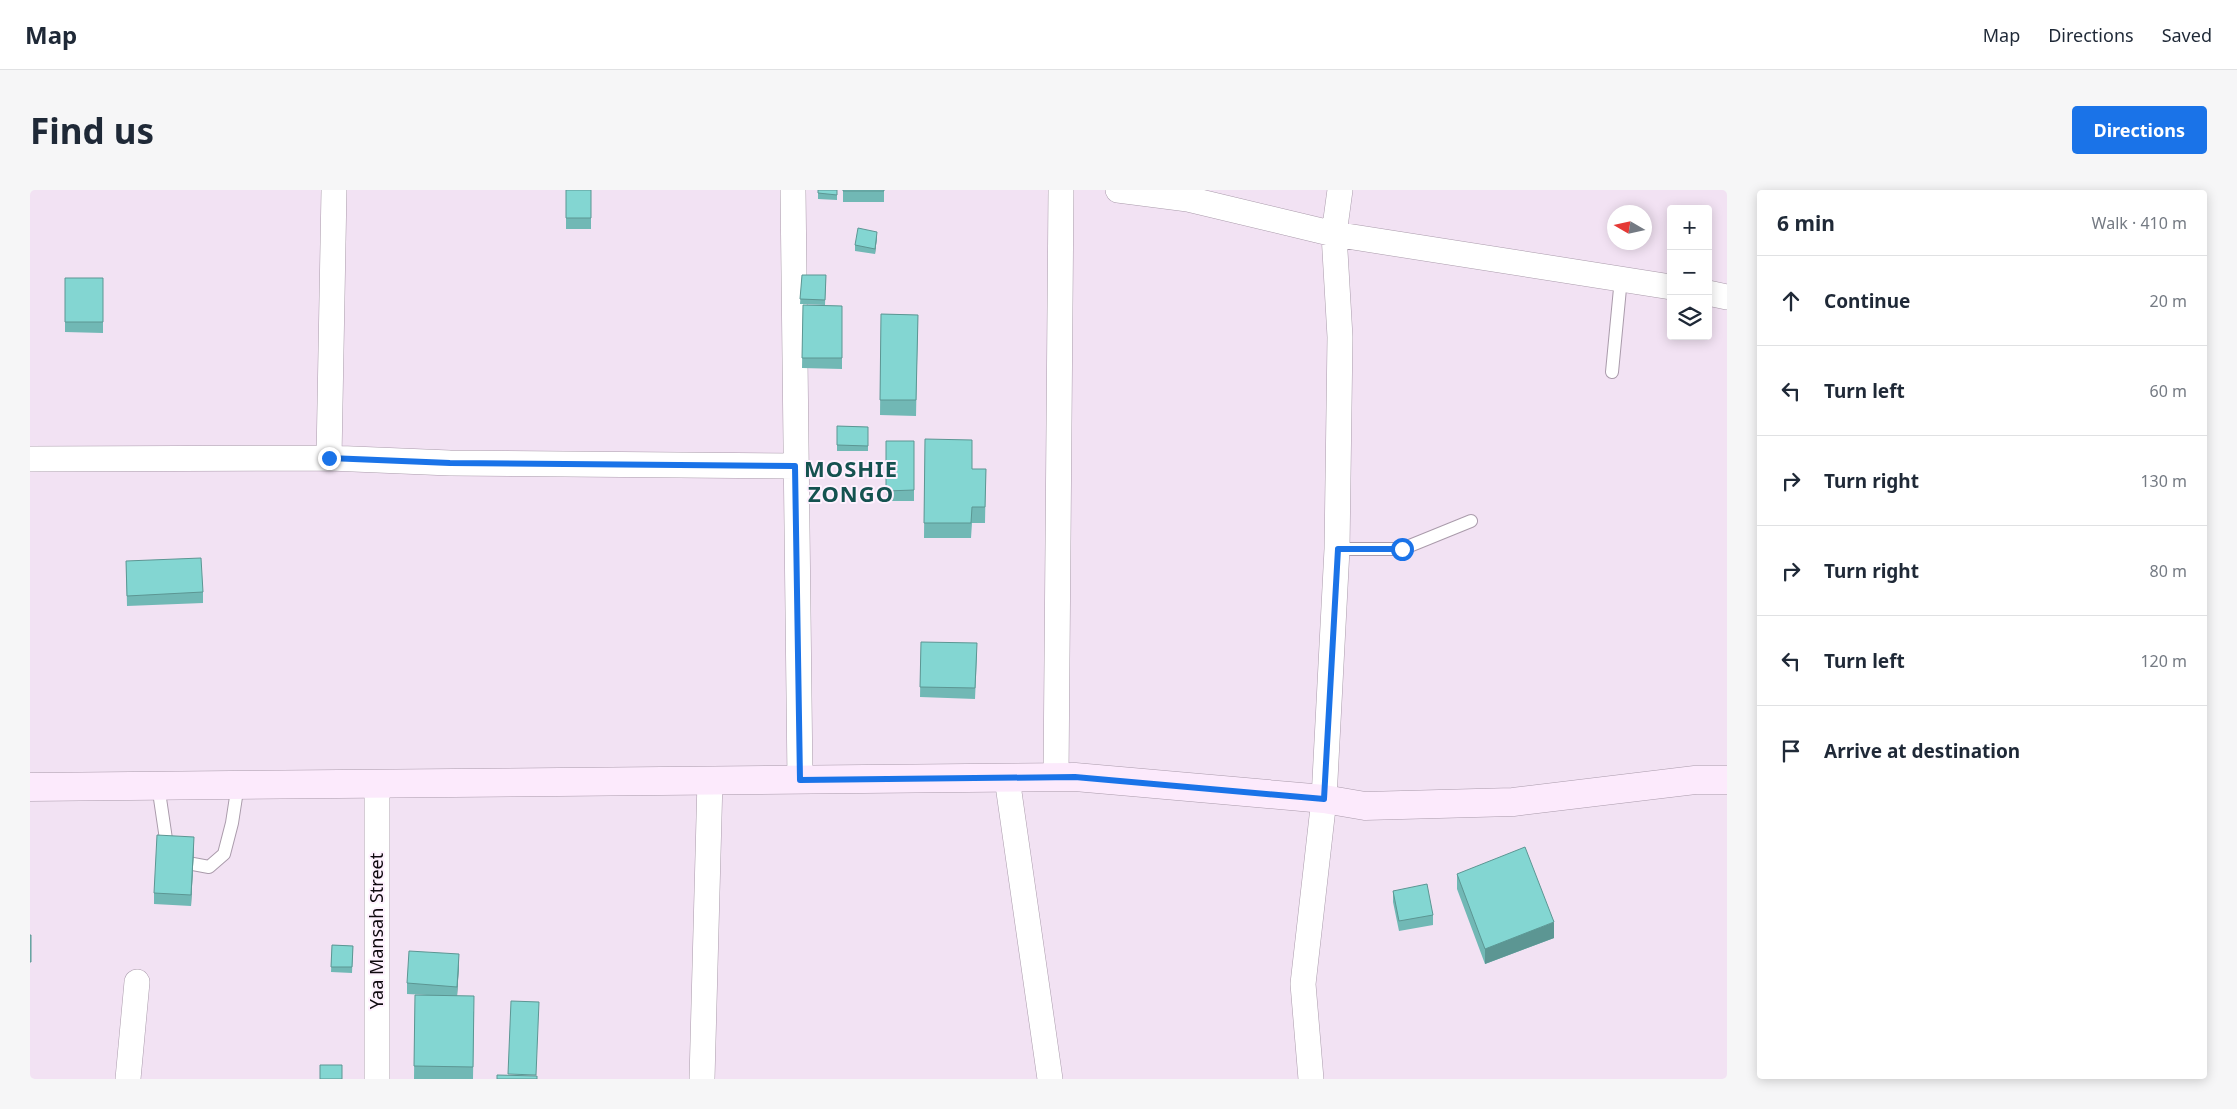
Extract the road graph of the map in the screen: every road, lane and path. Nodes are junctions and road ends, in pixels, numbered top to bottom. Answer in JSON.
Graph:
{"nodes":[{"id":1,"x":334,"y":190,"type":"edge"},
{"id":2,"x":793,"y":190,"type":"edge"},
{"id":3,"x":1060,"y":190,"type":"edge"},
{"id":4,"x":1118,"y":190,"type":"edge"},
{"id":5,"x":1340,"y":190,"type":"edge"},
{"id":6,"x":1188,"y":195,"type":"edge"},
{"id":7,"x":1334,"y":234,"type":"junction"},
{"id":8,"x":1621,"y":278,"type":"junction"},
{"id":9,"x":1667,"y":286,"type":"edge"},
{"id":10,"x":1712,"y":294,"type":"edge"},
{"id":11,"x":1727,"y":297,"type":"edge"},
{"id":12,"x":1612,"y":372,"type":"dead end"},
{"id":13,"x":329,"y":458,"type":"junction"},
{"id":14,"x":30,"y":459,"type":"edge"},
{"id":15,"x":795,"y":466,"type":"junction"},
{"id":16,"x":1470,"y":521,"type":"dead end"},
{"id":17,"x":1338,"y":549,"type":"junction"},
{"id":18,"x":1007,"y":778,"type":"junction"},
{"id":19,"x":1056,"y":778,"type":"junction"},
{"id":20,"x":710,"y":780,"type":"junction"},
{"id":21,"x":800,"y":780,"type":"junction"},
{"id":22,"x":1727,"y":780,"type":"edge"},
{"id":23,"x":377,"y":783,"type":"junction"},
{"id":24,"x":238,"y":784,"type":"junction"},
{"id":25,"x":158,"y":785,"type":"junction"},
{"id":26,"x":30,"y":786,"type":"edge"},
{"id":27,"x":1324,"y":799,"type":"junction"},
{"id":28,"x":168,"y":846,"type":"edge"},
{"id":29,"x":193,"y":864,"type":"edge"},
{"id":30,"x":137,"y":982,"type":"dead end"},
{"id":31,"x":128,"y":1079,"type":"edge"},
{"id":32,"x":377,"y":1079,"type":"edge"},
{"id":33,"x":702,"y":1079,"type":"edge"},
{"id":34,"x":1050,"y":1079,"type":"edge"},
{"id":35,"x":1311,"y":1079,"type":"edge"}],
"edges":[{"from":1,"to":13,"type":"street"},
{"from":2,"to":15,"type":"street"},
{"from":3,"to":19,"type":"street"},
{"from":4,"to":6,"type":"street"},
{"from":5,"to":7,"type":"street"},
{"from":6,"to":7,"type":"street"},
{"from":7,"to":8,"type":"street"},
{"from":7,"to":17,"type":"street"},
{"from":8,"to":9,"type":"street"},
{"from":8,"to":12,"type":"lane"},
{"from":10,"to":11,"type":"street"},
{"from":13,"to":14,"type":"street"},
{"from":13,"to":15,"type":"street"},
{"from":15,"to":21,"type":"street"},
{"from":16,"to":17,"type":"lane"},
{"from":17,"to":27,"type":"street"},
{"from":18,"to":19,"type":"street"},
{"from":18,"to":21,"type":"street"},
{"from":18,"to":34,"type":"street"},
{"from":19,"to":27,"type":"street"},
{"from":20,"to":21,"type":"street"},
{"from":20,"to":23,"type":"street"},
{"from":20,"to":33,"type":"street"},
{"from":22,"to":27,"type":"street"},
{"from":23,"to":24,"type":"street"},
{"from":23,"to":32,"type":"street","name":"Yaa Mansah Street"},
{"from":24,"to":25,"type":"street"},
{"from":24,"to":29,"type":"lane"},
{"from":25,"to":26,"type":"street"},
{"from":25,"to":28,"type":"lane"},
{"from":27,"to":35,"type":"street"},
{"from":30,"to":31,"type":"street"}]}
